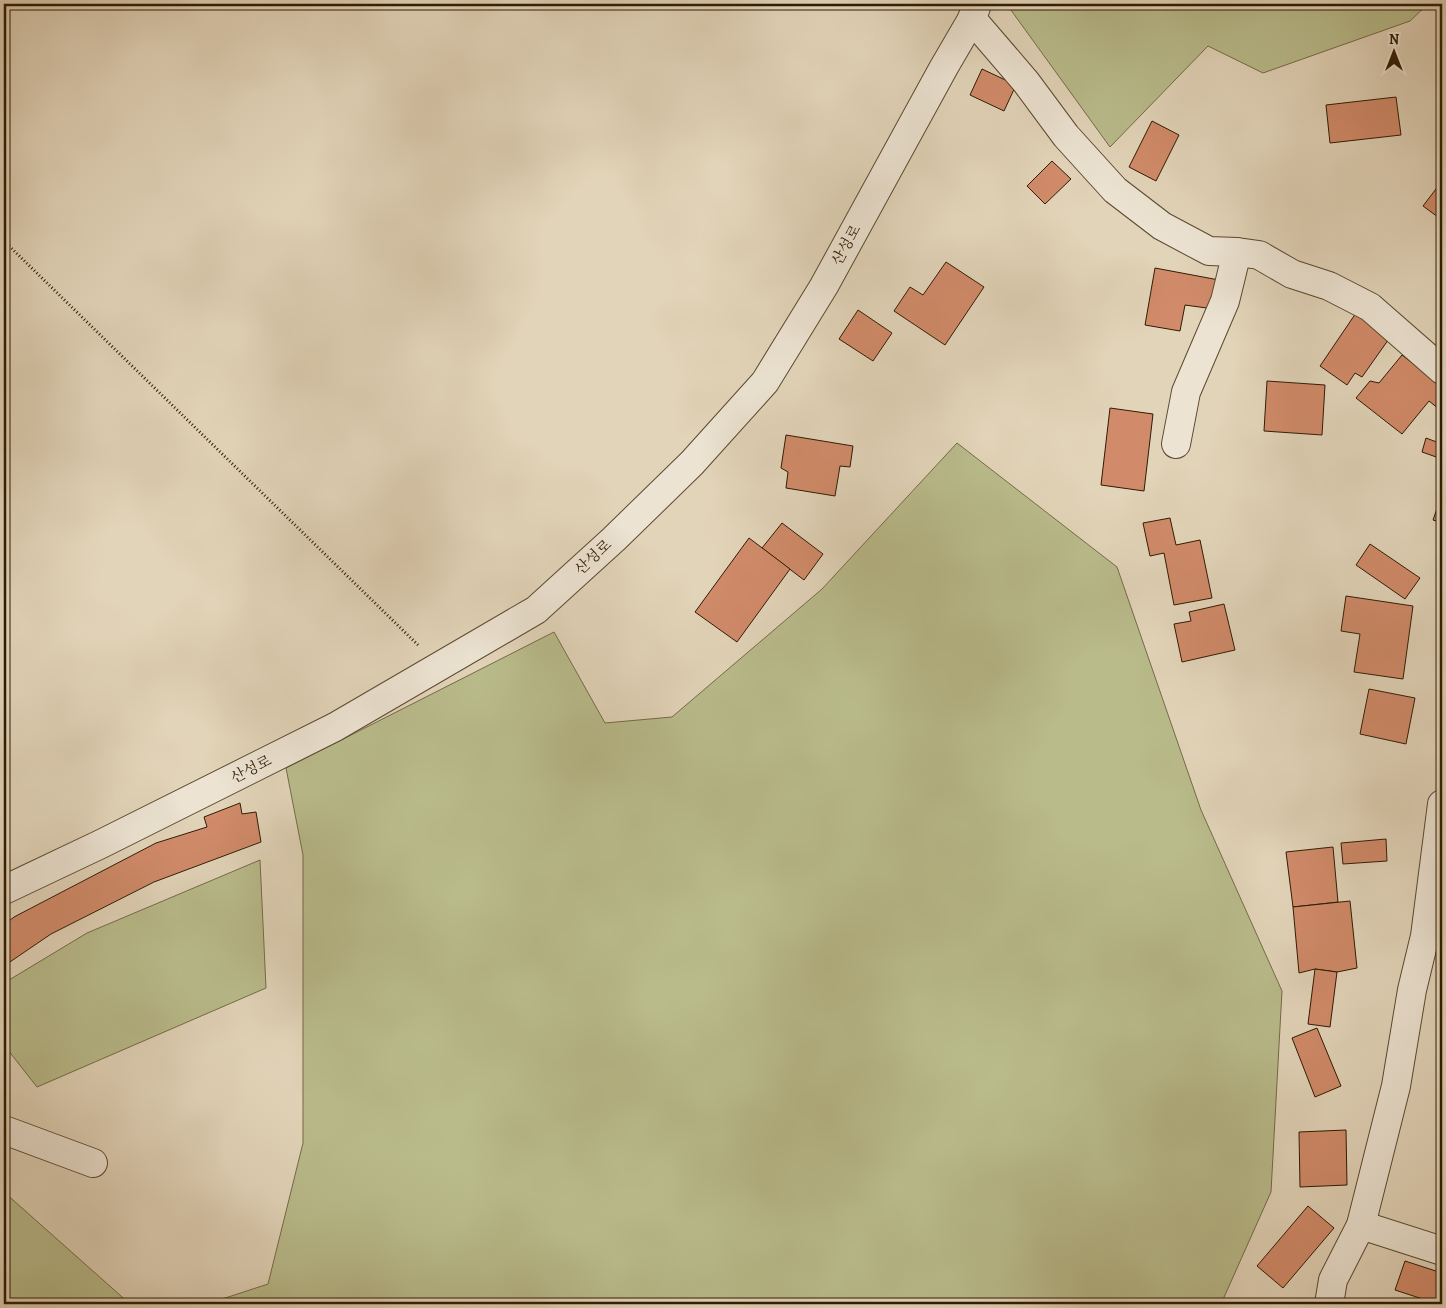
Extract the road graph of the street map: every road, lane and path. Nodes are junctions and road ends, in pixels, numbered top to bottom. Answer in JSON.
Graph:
{"nodes":[{"id":1,"x":974,"y":12,"type":"edge"},
{"id":2,"x":4,"y":241,"type":"edge"},
{"id":3,"x":1237,"y":252,"type":"junction"},
{"id":4,"x":1442,"y":370,"type":"edge"},
{"id":5,"x":1176,"y":444,"type":"dead end"},
{"id":6,"x":440,"y":666,"type":"junction"},
{"id":7,"x":1442,"y":804,"type":"edge"},
{"id":8,"x":4,"y":890,"type":"edge"},
{"id":9,"x":4,"y":1130,"type":"edge"},
{"id":10,"x":94,"y":1163,"type":"dead end"},
{"id":11,"x":1361,"y":1225,"type":"junction"},
{"id":12,"x":1442,"y":1251,"type":"edge"},
{"id":13,"x":1329,"y":1304,"type":"edge"}],
"edges":[{"from":1,"to":3,"type":"street"},
{"from":1,"to":6,"type":"street","name":"산성로"},
{"from":2,"to":6,"type":"path"},
{"from":3,"to":4,"type":"street"},
{"from":3,"to":5,"type":"street"},
{"from":6,"to":8,"type":"street","name":"산성로"},
{"from":7,"to":11,"type":"street"},
{"from":9,"to":10,"type":"street"},
{"from":11,"to":12,"type":"street"},
{"from":11,"to":13,"type":"street"}]}
